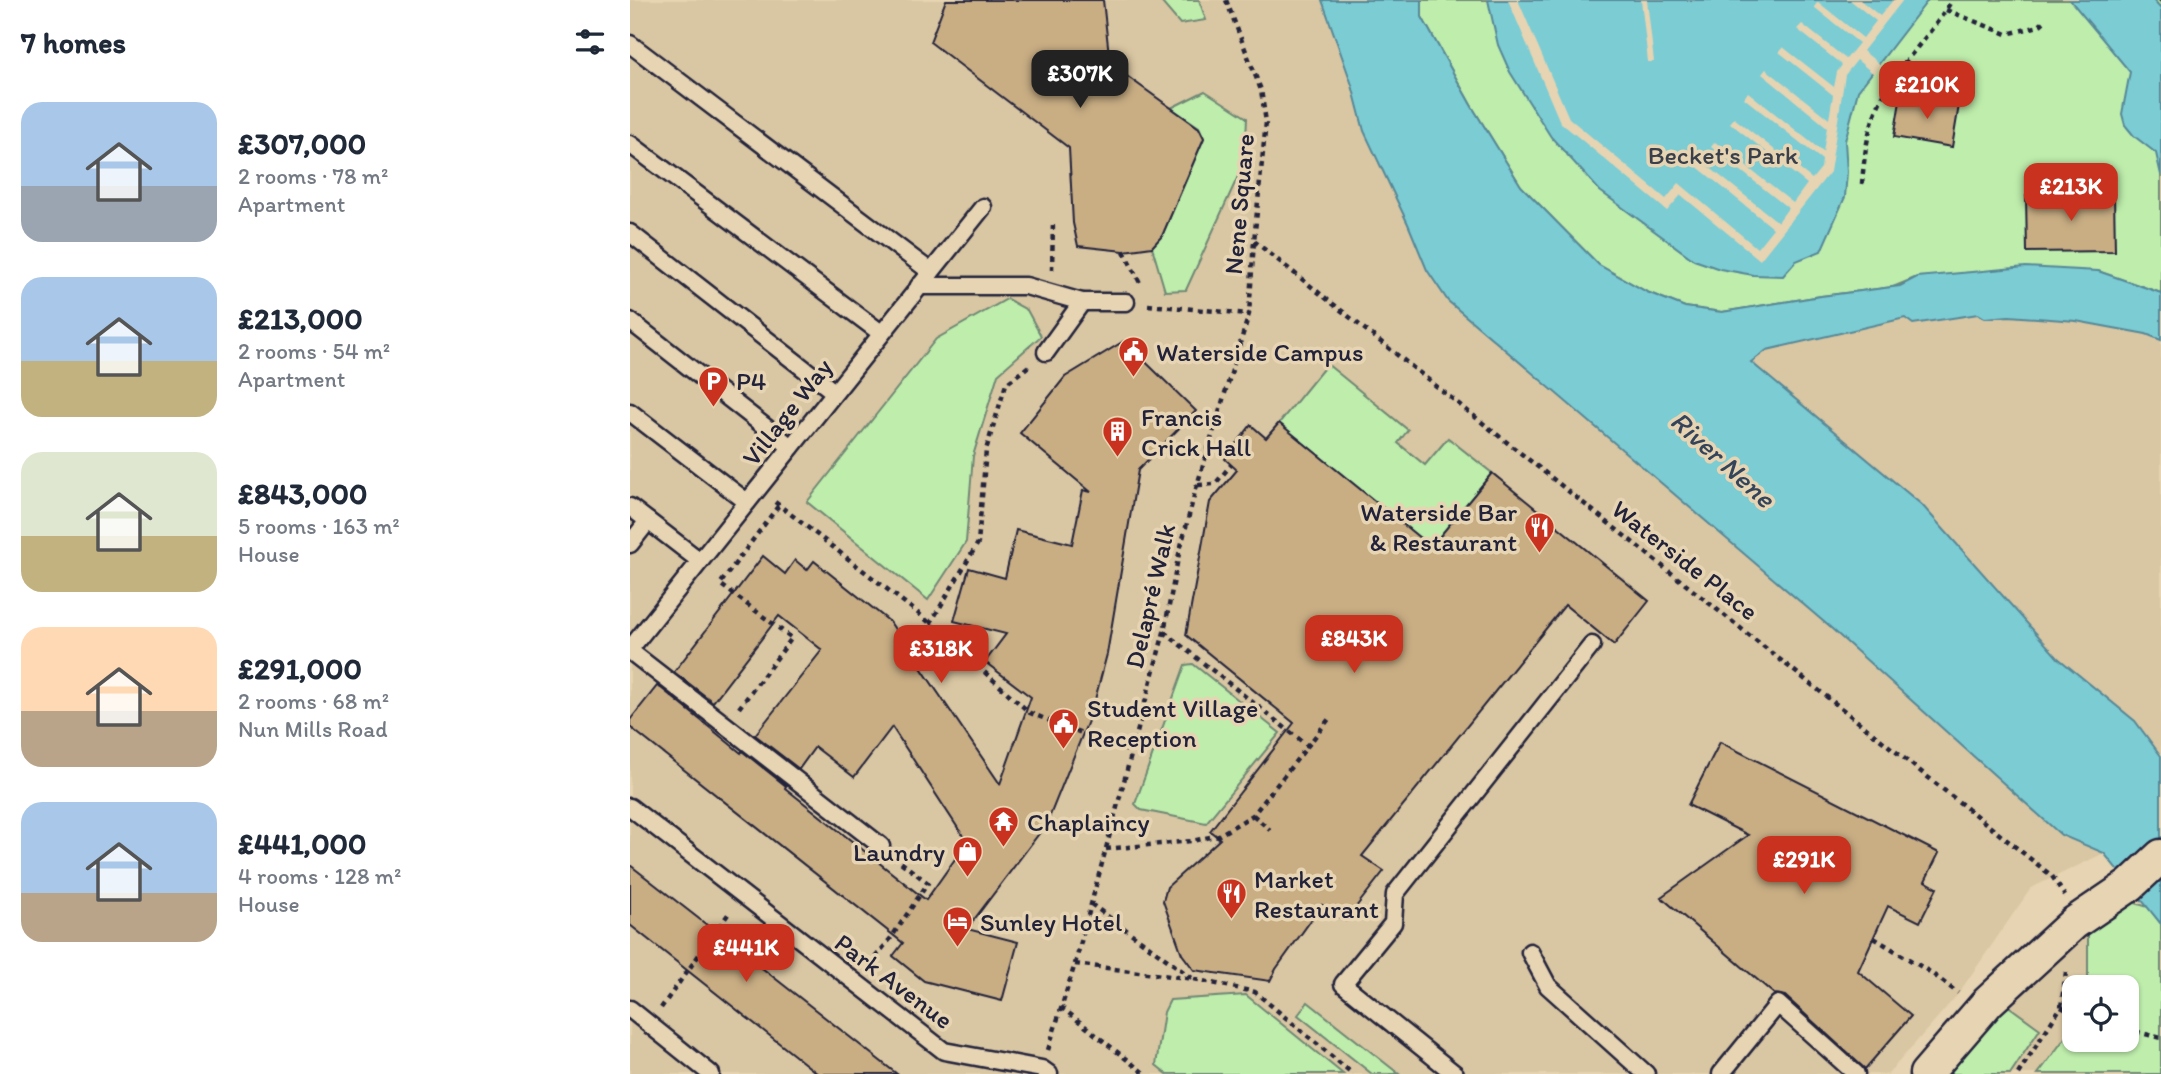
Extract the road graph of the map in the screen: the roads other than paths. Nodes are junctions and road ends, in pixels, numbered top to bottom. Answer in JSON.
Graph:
{"nodes":[{"id":1,"x":630,"y":44,"type":"edge"},
{"id":2,"x":630,"y":144,"type":"edge"},
{"id":3,"x":983,"y":206,"type":"dead end"},
{"id":4,"x":630,"y":233,"type":"edge"},
{"id":5,"x":931,"y":272,"type":"junction"},
{"id":6,"x":919,"y":286,"type":"junction"},
{"id":7,"x":1082,"y":302,"type":"junction"},
{"id":8,"x":1126,"y":302,"type":"road end"},
{"id":9,"x":630,"y":321,"type":"edge"},
{"id":10,"x":881,"y":333,"type":"junction"},
{"id":11,"x":1046,"y":352,"type":"road end"},
{"id":12,"x":834,"y":392,"type":"junction"},
{"id":13,"x":630,"y":412,"type":"edge"},
{"id":14,"x":791,"y":447,"type":"junction"},
{"id":15,"x":747,"y":502,"type":"junction"},
{"id":16,"x":630,"y":507,"type":"edge"},
{"id":17,"x":648,"y":521,"type":"junction"},
{"id":18,"x":630,"y":544,"type":"edge"},
{"id":19,"x":700,"y":561,"type":"junction"},
{"id":20,"x":1592,"y":645,"type":"dead end"},
{"id":21,"x":630,"y":650,"type":"edge"},
{"id":22,"x":630,"y":807,"type":"edge"},
{"id":23,"x":881,"y":846,"type":"road end"},
{"id":24,"x":2161,"y":856,"type":"edge"},
{"id":25,"x":1530,"y":952,"type":"dead end"},
{"id":26,"x":630,"y":1009,"type":"edge"},
{"id":27,"x":1045,"y":1071,"type":"edge"},
{"id":28,"x":711,"y":1074,"type":"edge"},
{"id":29,"x":1455,"y":1074,"type":"edge"},
{"id":30,"x":1646,"y":1074,"type":"edge"},
{"id":31,"x":1721,"y":1074,"type":"edge"},
{"id":32,"x":1856,"y":1074,"type":"edge"},
{"id":33,"x":1926,"y":1074,"type":"edge"}],
"edges":[{"from":1,"to":5,"type":"lane"},
{"from":2,"to":10,"type":"lane"},
{"from":3,"to":5,"type":"lane","name":"Village Way"},
{"from":4,"to":12,"type":"lane"},
{"from":5,"to":6,"type":"lane","name":"Village Way"},
{"from":6,"to":7,"type":"lane"},
{"from":6,"to":10,"type":"lane","name":"Village Way"},
{"from":7,"to":8,"type":"lane"},
{"from":7,"to":11,"type":"lane"},
{"from":9,"to":14,"type":"lane"},
{"from":10,"to":12,"type":"lane","name":"Village Way"},
{"from":12,"to":14,"type":"lane","name":"Village Way"},
{"from":13,"to":15,"type":"lane"},
{"from":14,"to":15,"type":"lane","name":"Village Way"},
{"from":15,"to":19,"type":"lane","name":"Village Way"},
{"from":16,"to":17,"type":"lane"},
{"from":17,"to":18,"type":"lane"},
{"from":17,"to":19,"type":"lane"},
{"from":19,"to":21,"type":"lane","name":"Village Way"},
{"from":20,"to":29,"type":"lane"},
{"from":21,"to":23,"type":"lane"},
{"from":22,"to":27,"type":"lane","name":"Park Avenue"},
{"from":24,"to":33,"type":"street"},
{"from":25,"to":30,"type":"lane"},
{"from":26,"to":28,"type":"lane"},
{"from":31,"to":32,"type":"lane"}]}
